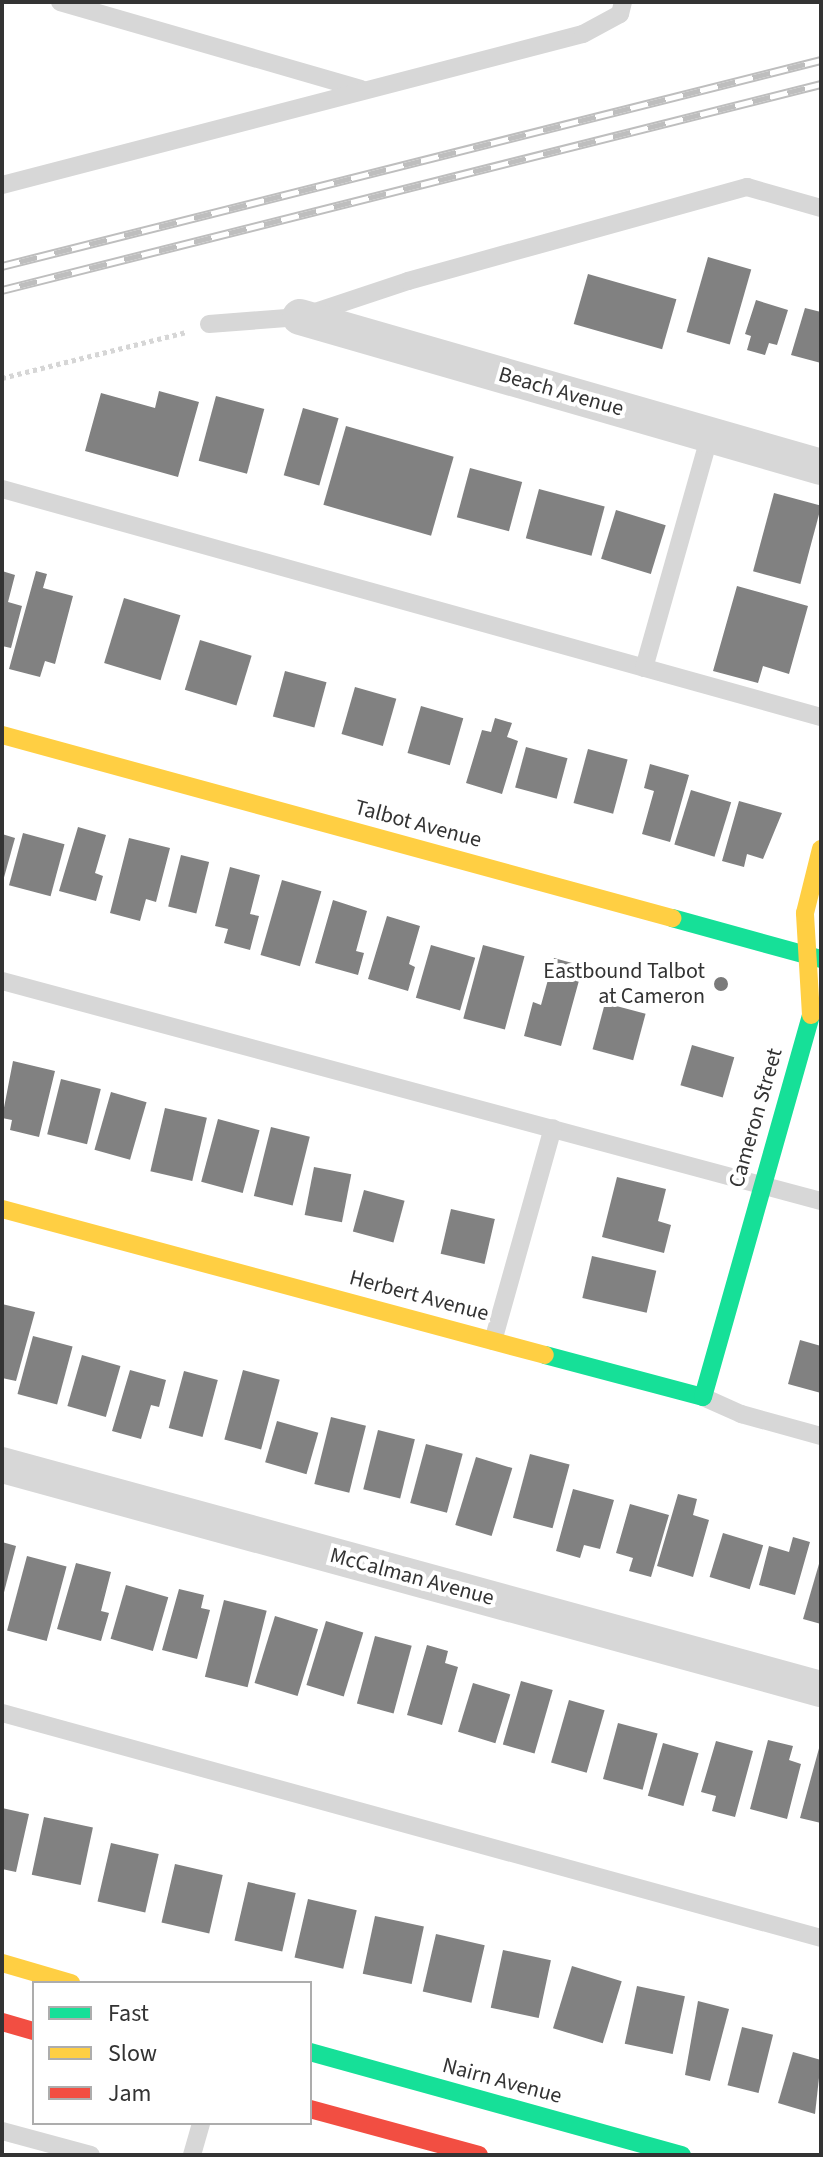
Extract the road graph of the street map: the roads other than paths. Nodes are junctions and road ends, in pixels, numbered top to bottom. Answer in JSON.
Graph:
{"nodes":[{"id":1,"x":60,"y":2,"type":"edge"},
{"id":2,"x":623,"y":2,"type":"edge"},
{"id":3,"x":363,"y":90,"type":"junction"},
{"id":4,"x":2,"y":185,"type":"edge"},
{"id":5,"x":821,"y":208,"type":"edge"},
{"id":6,"x":300,"y":317,"type":"junction"},
{"id":7,"x":209,"y":324,"type":"road end"},
{"id":8,"x":710,"y":435,"type":"junction"},
{"id":9,"x":821,"y":467,"type":"edge"},
{"id":10,"x":2,"y":489,"type":"edge"},
{"id":11,"x":644,"y":668,"type":"junction"},
{"id":12,"x":821,"y":717,"type":"edge"},
{"id":13,"x":2,"y":735,"type":"edge"},
{"id":14,"x":821,"y":849,"type":"edge"},
{"id":15,"x":814,"y":957,"type":"edge"},
{"id":16,"x":2,"y":981,"type":"edge"},
{"id":17,"x":553,"y":1128,"type":"junction"},
{"id":18,"x":762,"y":1185,"type":"junction"},
{"id":19,"x":821,"y":1201,"type":"edge"},
{"id":20,"x":2,"y":1209,"type":"edge"},
{"id":21,"x":493,"y":1341,"type":"junction"},
{"id":22,"x":703,"y":1397,"type":"junction"},
{"id":23,"x":821,"y":1436,"type":"edge"},
{"id":24,"x":2,"y":1465,"type":"edge"},
{"id":25,"x":821,"y":1689,"type":"edge"},
{"id":26,"x":2,"y":1713,"type":"edge"},
{"id":27,"x":821,"y":1938,"type":"edge"},
{"id":28,"x":2,"y":1963,"type":"edge"},
{"id":29,"x":64,"y":1981,"type":"edge"},
{"id":30,"x":9,"y":2029,"type":"edge"},
{"id":31,"x":32,"y":2031,"type":"edge"},
{"id":32,"x":312,"y":2053,"type":"edge"},
{"id":33,"x":312,"y":2110,"type":"edge"},
{"id":34,"x":200,"y":2125,"type":"edge"},
{"id":35,"x":2,"y":2131,"type":"edge"},
{"id":36,"x":48,"y":2150,"type":"edge"},
{"id":37,"x":91,"y":2155,"type":"edge"},
{"id":38,"x":192,"y":2155,"type":"edge"},
{"id":39,"x":479,"y":2155,"type":"edge"},
{"id":40,"x":682,"y":2155,"type":"edge"}],
"edges":[{"from":1,"to":3,"type":"lane"},
{"from":2,"to":3,"type":"lane"},
{"from":3,"to":4,"type":"lane"},
{"from":5,"to":6,"type":"lane"},
{"from":6,"to":7,"type":"lane"},
{"from":6,"to":8,"type":"street","name":"Beach Avenue"},
{"from":8,"to":9,"type":"street","name":"Beach Avenue"},
{"from":8,"to":11,"type":"lane"},
{"from":10,"to":11,"type":"lane"},
{"from":11,"to":12,"type":"lane"},
{"from":13,"to":15,"type":"street","name":"Talbot Avenue"},
{"from":14,"to":15,"type":"street","name":"Cameron Street"},
{"from":15,"to":18,"type":"street","name":"Cameron Street"},
{"from":16,"to":17,"type":"lane"},
{"from":17,"to":18,"type":"lane"},
{"from":17,"to":21,"type":"lane"},
{"from":18,"to":19,"type":"lane"},
{"from":18,"to":22,"type":"street","name":"Cameron Street"},
{"from":20,"to":21,"type":"street","name":"Herbert Avenue"},
{"from":21,"to":22,"type":"street","name":"Herbert Avenue"},
{"from":22,"to":23,"type":"lane","name":"Herbert Avenue"},
{"from":24,"to":25,"type":"street","name":"McCalman Avenue"},
{"from":26,"to":27,"type":"lane"},
{"from":28,"to":29,"type":"street"},
{"from":30,"to":31,"type":"street"},
{"from":32,"to":40,"type":"street","name":"Nairn Avenue"},
{"from":33,"to":39,"type":"street"},
{"from":34,"to":38,"type":"lane"},
{"from":35,"to":36,"type":"lane"},
{"from":36,"to":37,"type":"lane"}]}
